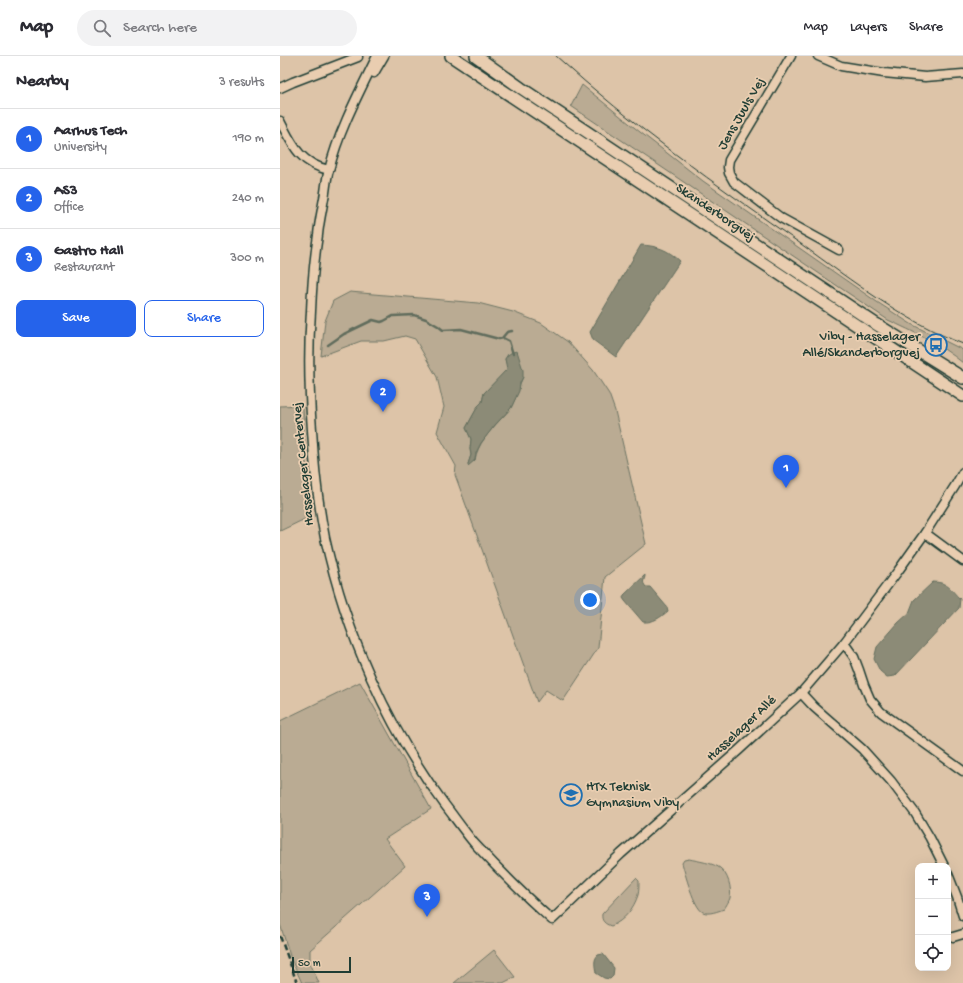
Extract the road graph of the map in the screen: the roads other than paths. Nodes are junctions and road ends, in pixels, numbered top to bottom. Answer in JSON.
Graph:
{"nodes":[{"id":1,"x":377,"y":56,"type":"edge"},
{"id":2,"x":384,"y":56,"type":"edge"},
{"id":3,"x":451,"y":56,"type":"edge"},
{"id":4,"x":470,"y":56,"type":"edge"},
{"id":5,"x":476,"y":56,"type":"edge"},
{"id":6,"x":791,"y":56,"type":"edge"},
{"id":7,"x":818,"y":56,"type":"edge"},
{"id":8,"x":358,"y":58,"type":"dead end"},
{"id":9,"x":500,"y":73,"type":"junction"},
{"id":10,"x":963,"y":74,"type":"edge"},
{"id":11,"x":362,"y":87,"type":"junction"},
{"id":12,"x":280,"y":88,"type":"edge"},
{"id":13,"x":280,"y":121,"type":"edge"},
{"id":14,"x":328,"y":170,"type":"junction"},
{"id":15,"x":839,"y":250,"type":"dead end"},
{"id":16,"x":963,"y":378,"type":"edge"},
{"id":17,"x":963,"y":396,"type":"edge"},
{"id":18,"x":963,"y":472,"type":"edge"},
{"id":19,"x":963,"y":476,"type":"edge"},
{"id":20,"x":955,"y":486,"type":"junction"},
{"id":21,"x":925,"y":533,"type":"junction"},
{"id":22,"x":963,"y":561,"type":"edge"},
{"id":23,"x":844,"y":643,"type":"junction"},
{"id":24,"x":801,"y":693,"type":"junction"},
{"id":25,"x":963,"y":771,"type":"edge"},
{"id":26,"x":942,"y":863,"type":"edge"},
{"id":27,"x":951,"y":882,"type":"edge"},
{"id":28,"x":963,"y":916,"type":"edge"},
{"id":29,"x":552,"y":920,"type":"joint"},
{"id":30,"x":963,"y":934,"type":"edge"},
{"id":31,"x":954,"y":937,"type":"dead end"}],
"edges":[{"from":1,"to":11,"type":"street","name":"Hasselager Centervej"},
{"from":2,"to":11,"type":"street","name":"Hasselager Centervej"},
{"from":3,"to":17,"type":"main road","name":"Skanderborgvej"},
{"from":4,"to":9,"type":"main road"},
{"from":5,"to":9,"type":"main road","name":"Skanderborgvej"},
{"from":6,"to":15,"type":"street","name":"Jens Juuls Vej"},
{"from":7,"to":10,"type":"street"},
{"from":8,"to":12,"type":"street"},
{"from":9,"to":16,"type":"main road","name":"Skanderborgvej"},
{"from":11,"to":14,"type":"street","name":"Hasselager Centervej"},
{"from":13,"to":14,"type":"street"},
{"from":14,"to":29,"type":"street","name":"Hasselager Centervej"},
{"from":18,"to":20,"type":"street","name":"Hasselager Allé"},
{"from":19,"to":20,"type":"street","name":"Hasselager Allé"},
{"from":20,"to":21,"type":"street","name":"Hasselager Allé"},
{"from":21,"to":22,"type":"street"},
{"from":21,"to":23,"type":"street","name":"Hasselager Allé"},
{"from":23,"to":24,"type":"street","name":"Hasselager Allé"},
{"from":23,"to":25,"type":"street"},
{"from":24,"to":26,"type":"street"},
{"from":24,"to":29,"type":"street","name":"Hasselager Allé"},
{"from":27,"to":28,"type":"street"},
{"from":30,"to":31,"type":"street"}]}
